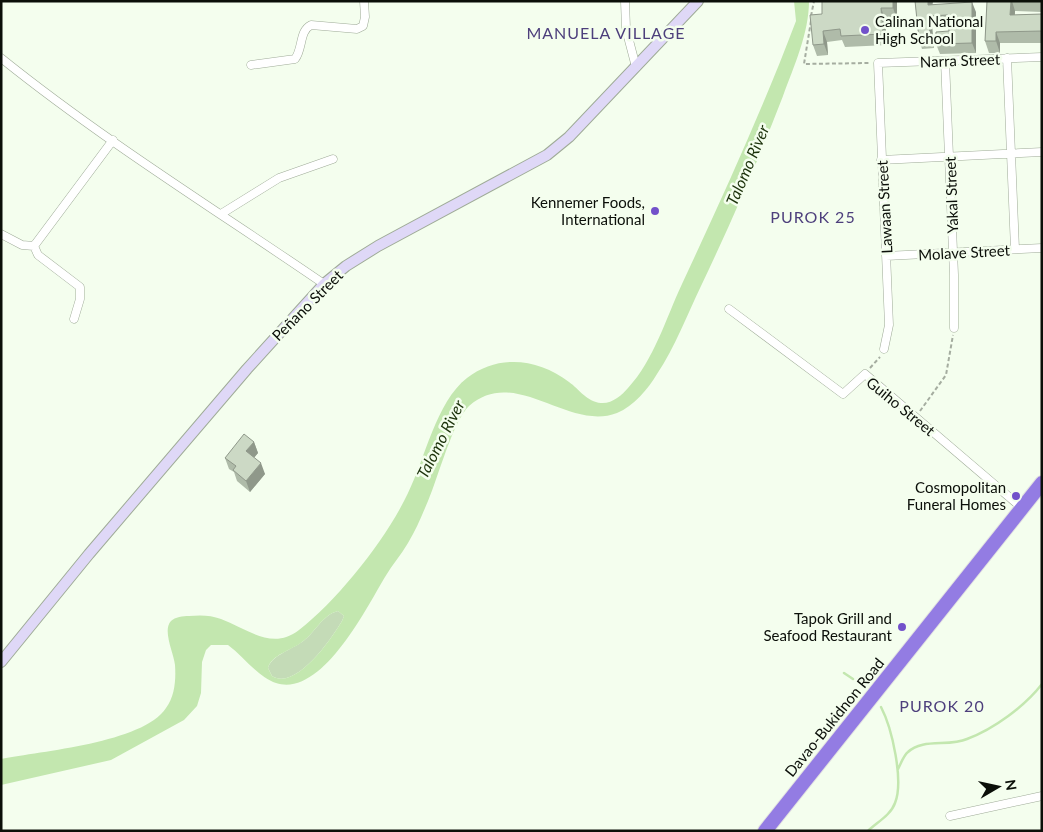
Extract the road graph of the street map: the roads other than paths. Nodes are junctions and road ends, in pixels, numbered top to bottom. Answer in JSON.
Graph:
{"nodes":[{"id":1,"x":364,"y":1,"type":"edge"},
{"id":2,"x":625,"y":1,"type":"edge"},
{"id":3,"x":698,"y":1,"type":"edge"},
{"id":4,"x":1042,"y":57,"type":"edge"},
{"id":5,"x":1,"y":58,"type":"edge"},
{"id":6,"x":1007,"y":58,"type":"junction"},
{"id":7,"x":945,"y":61,"type":"junction"},
{"id":8,"x":878,"y":63,"type":"joint"},
{"id":9,"x":251,"y":65,"type":"dead end"},
{"id":10,"x":636,"y":67,"type":"junction"},
{"id":11,"x":114,"y":140,"type":"junction"},
{"id":12,"x":1042,"y":152,"type":"edge"},
{"id":13,"x":1011,"y":154,"type":"junction"},
{"id":14,"x":950,"y":157,"type":"junction"},
{"id":15,"x":333,"y":159,"type":"dead end"},
{"id":16,"x":881,"y":160,"type":"junction"},
{"id":17,"x":221,"y":214,"type":"junction"},
{"id":18,"x":1,"y":234,"type":"edge"},
{"id":19,"x":34,"y":246,"type":"junction"},
{"id":20,"x":1042,"y":248,"type":"edge"},
{"id":21,"x":1015,"y":249,"type":"junction"},
{"id":22,"x":953,"y":252,"type":"junction"},
{"id":23,"x":886,"y":256,"type":"junction"},
{"id":24,"x":324,"y":284,"type":"junction"},
{"id":25,"x":729,"y":309,"type":"dead end"},
{"id":26,"x":74,"y":319,"type":"dead end"},
{"id":27,"x":954,"y":328,"type":"road end"},
{"id":28,"x":884,"y":349,"type":"road end"},
{"id":29,"x":1042,"y":483,"type":"edge"},
{"id":30,"x":1022,"y":508,"type":"junction"},
{"id":31,"x":1,"y":662,"type":"edge"},
{"id":32,"x":1042,"y":796,"type":"edge"},
{"id":33,"x":950,"y":816,"type":"dead end"},
{"id":34,"x":765,"y":831,"type":"edge"}],
"edges":[{"from":1,"to":9,"type":"street"},
{"from":2,"to":10,"type":"street"},
{"from":3,"to":10,"type":"street","name":"Peñano Street"},
{"from":4,"to":6,"type":"street","name":"Narra Street"},
{"from":5,"to":11,"type":"street"},
{"from":6,"to":7,"type":"street","name":"Narra Street"},
{"from":6,"to":13,"type":"street"},
{"from":7,"to":8,"type":"street","name":"Narra Street"},
{"from":7,"to":14,"type":"street","name":"Yakal Street"},
{"from":8,"to":16,"type":"street","name":"Lawaan Street"},
{"from":10,"to":24,"type":"street","name":"Peñano Street"},
{"from":11,"to":17,"type":"street"},
{"from":11,"to":19,"type":"street"},
{"from":12,"to":13,"type":"street"},
{"from":13,"to":14,"type":"street"},
{"from":13,"to":21,"type":"street"},
{"from":14,"to":16,"type":"street"},
{"from":14,"to":22,"type":"street","name":"Yakal Street"},
{"from":15,"to":17,"type":"street"},
{"from":16,"to":23,"type":"street","name":"Lawaan Street"},
{"from":17,"to":24,"type":"street"},
{"from":18,"to":19,"type":"street"},
{"from":19,"to":26,"type":"street"},
{"from":20,"to":21,"type":"street","name":"Molave Street"},
{"from":21,"to":22,"type":"street","name":"Molave Street"},
{"from":22,"to":23,"type":"street","name":"Molave Street"},
{"from":22,"to":27,"type":"street","name":"Yakal Street"},
{"from":23,"to":28,"type":"street","name":"Lawaan Street"},
{"from":24,"to":31,"type":"street","name":"Peñano Street"},
{"from":25,"to":30,"type":"street","name":"Guiho Street"},
{"from":29,"to":30,"type":"highway","name":"Davao-Bukidnon Road"},
{"from":30,"to":34,"type":"highway","name":"Davao-Bukidnon Road"},
{"from":32,"to":33,"type":"street"}]}
